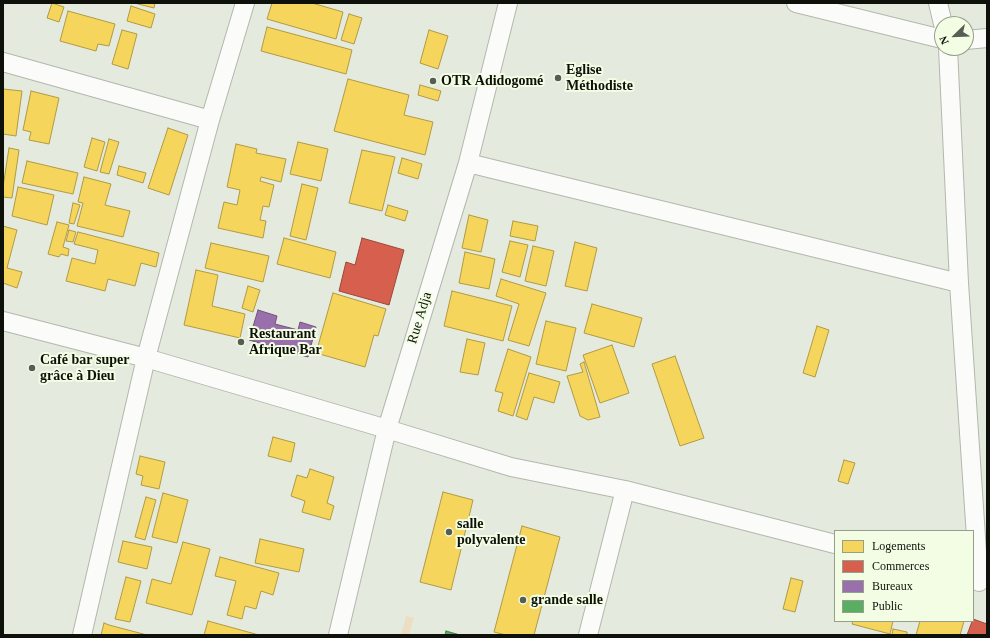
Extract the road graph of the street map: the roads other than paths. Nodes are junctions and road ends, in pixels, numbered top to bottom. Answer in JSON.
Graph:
{"nodes":[{"id":1,"x":245,"y":3,"type":"edge"},
{"id":2,"x":508,"y":3,"type":"edge"},
{"id":3,"x":796,"y":3,"type":"edge"},
{"id":4,"x":938,"y":3,"type":"edge"},
{"id":5,"x":941,"y":16,"type":"edge"},
{"id":6,"x":934,"y":37,"type":"edge"},
{"id":7,"x":987,"y":38,"type":"edge"},
{"id":8,"x":974,"y":39,"type":"edge"},
{"id":9,"x":948,"y":56,"type":"edge"},
{"id":10,"x":3,"y":62,"type":"edge"},
{"id":11,"x":210,"y":120,"type":"junction"},
{"id":12,"x":468,"y":162,"type":"junction"},
{"id":13,"x":960,"y":283,"type":"junction"},
{"id":14,"x":3,"y":321,"type":"edge"},
{"id":15,"x":146,"y":358,"type":"junction"},
{"id":16,"x":387,"y":429,"type":"junction"},
{"id":17,"x":625,"y":490,"type":"junction"},
{"id":18,"x":834,"y":544,"type":"edge"},
{"id":19,"x":980,"y":582,"type":"edge"},
{"id":20,"x":82,"y":635,"type":"edge"},
{"id":21,"x":338,"y":635,"type":"edge"},
{"id":22,"x":588,"y":635,"type":"edge"}],
"edges":[{"from":1,"to":11,"type":"street"},
{"from":2,"to":12,"type":"street","name":"Rue Adja"},
{"from":3,"to":6,"type":"street"},
{"from":4,"to":5,"type":"street"},
{"from":7,"to":8,"type":"street"},
{"from":9,"to":13,"type":"street"},
{"from":10,"to":11,"type":"street"},
{"from":11,"to":15,"type":"street"},
{"from":12,"to":13,"type":"street"},
{"from":12,"to":16,"type":"street","name":"Rue Adja"},
{"from":13,"to":19,"type":"street"},
{"from":14,"to":15,"type":"street"},
{"from":15,"to":16,"type":"street"},
{"from":15,"to":20,"type":"street"},
{"from":16,"to":17,"type":"street"},
{"from":16,"to":21,"type":"street","name":"Rue Adja"},
{"from":17,"to":18,"type":"street"},
{"from":17,"to":22,"type":"street"}]}
